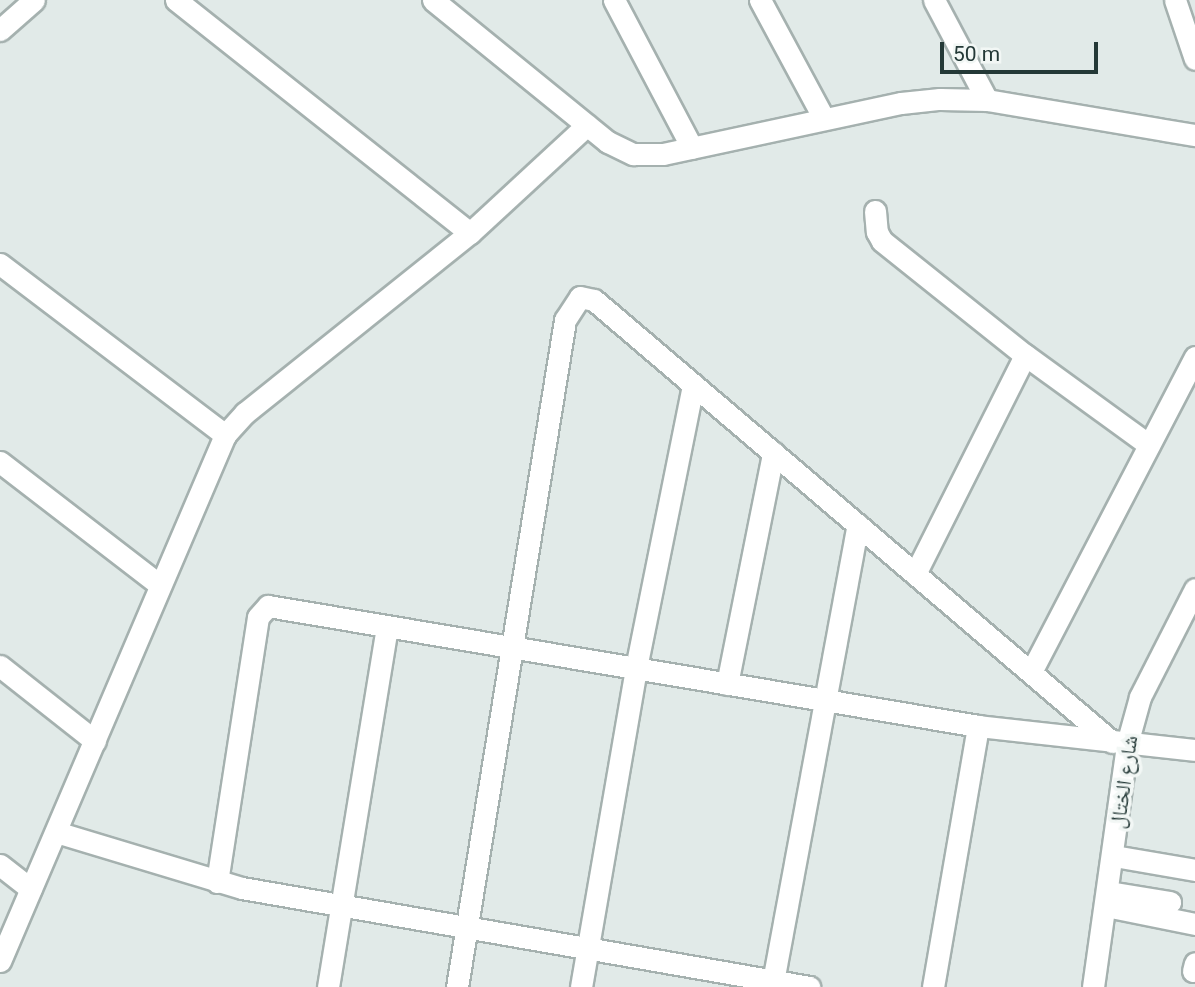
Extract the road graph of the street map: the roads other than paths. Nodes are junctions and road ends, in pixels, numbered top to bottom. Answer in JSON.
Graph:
{"nodes":[{"id":1,"x":34,"y":0,"type":"edge"},
{"id":2,"x":176,"y":0,"type":"edge"},
{"id":3,"x":433,"y":0,"type":"edge"},
{"id":4,"x":614,"y":0,"type":"edge"},
{"id":5,"x":760,"y":0,"type":"edge"},
{"id":6,"x":934,"y":0,"type":"edge"},
{"id":7,"x":1175,"y":0,"type":"edge"},
{"id":8,"x":0,"y":30,"type":"edge"},
{"id":9,"x":1195,"y":59,"type":"edge"},
{"id":10,"x":987,"y":100,"type":"junction"},
{"id":11,"x":824,"y":119,"type":"junction"},
{"id":12,"x":587,"y":125,"type":"junction"},
{"id":13,"x":1195,"y":135,"type":"edge"},
{"id":14,"x":692,"y":148,"type":"junction"},
{"id":15,"x":875,"y":211,"type":"dead end"},
{"id":16,"x":470,"y":233,"type":"junction"},
{"id":17,"x":0,"y":264,"type":"edge"},
{"id":18,"x":1025,"y":355,"type":"junction"},
{"id":19,"x":1195,"y":357,"type":"edge"},
{"id":20,"x":693,"y":384,"type":"junction"},
{"id":21,"x":225,"y":435,"type":"junction"},
{"id":22,"x":1149,"y":445,"type":"junction"},
{"id":23,"x":773,"y":453,"type":"junction"},
{"id":24,"x":0,"y":461,"type":"edge"},
{"id":25,"x":858,"y":525,"type":"junction"},
{"id":26,"x":915,"y":574,"type":"junction"},
{"id":27,"x":160,"y":585,"type":"junction"},
{"id":28,"x":1195,"y":589,"type":"edge"},
{"id":29,"x":387,"y":627,"type":"junction"},
{"id":30,"x":510,"y":649,"type":"junction"},
{"id":31,"x":0,"y":666,"type":"edge"},
{"id":32,"x":636,"y":668,"type":"junction"},
{"id":33,"x":1031,"y":672,"type":"junction"},
{"id":34,"x":727,"y":684,"type":"junction"},
{"id":35,"x":823,"y":700,"type":"junction"},
{"id":36,"x":978,"y":726,"type":"junction"},
{"id":37,"x":95,"y":741,"type":"junction"},
{"id":38,"x":1119,"y":743,"type":"junction"},
{"id":39,"x":1195,"y":750,"type":"edge"},
{"id":40,"x":55,"y":832,"type":"junction"},
{"id":41,"x":1114,"y":856,"type":"junction"},
{"id":42,"x":0,"y":865,"type":"edge"},
{"id":43,"x":1195,"y":870,"type":"edge"},
{"id":44,"x":217,"y":882,"type":"junction"},
{"id":45,"x":31,"y":889,"type":"junction"},
{"id":46,"x":1108,"y":899,"type":"junction"},
{"id":47,"x":1170,"y":902,"type":"dead end"},
{"id":48,"x":343,"y":906,"type":"junction"},
{"id":49,"x":1195,"y":924,"type":"edge"},
{"id":50,"x":467,"y":928,"type":"junction"},
{"id":51,"x":587,"y":949,"type":"junction"},
{"id":52,"x":0,"y":961,"type":"edge"},
{"id":53,"x":773,"y":984,"type":"edge"},
{"id":54,"x":328,"y":987,"type":"edge"},
{"id":55,"x":457,"y":987,"type":"edge"},
{"id":56,"x":581,"y":987,"type":"edge"},
{"id":57,"x":809,"y":987,"type":"edge"},
{"id":58,"x":933,"y":987,"type":"edge"},
{"id":59,"x":1093,"y":987,"type":"edge"}],
"edges":[{"from":1,"to":8,"type":"street"},
{"from":2,"to":16,"type":"street"},
{"from":3,"to":12,"type":"street"},
{"from":4,"to":14,"type":"street"},
{"from":5,"to":11,"type":"street"},
{"from":6,"to":10,"type":"street"},
{"from":7,"to":9,"type":"street"},
{"from":10,"to":11,"type":"street"},
{"from":10,"to":13,"type":"street"},
{"from":11,"to":14,"type":"street"},
{"from":12,"to":14,"type":"street"},
{"from":12,"to":16,"type":"street"},
{"from":15,"to":18,"type":"street"},
{"from":16,"to":21,"type":"street"},
{"from":17,"to":21,"type":"street"},
{"from":18,"to":22,"type":"street"},
{"from":18,"to":26,"type":"street"},
{"from":19,"to":22,"type":"street"},
{"from":20,"to":23,"type":"street"},
{"from":20,"to":30,"type":"street"},
{"from":20,"to":32,"type":"street"},
{"from":21,"to":27,"type":"street"},
{"from":22,"to":33,"type":"street"},
{"from":23,"to":25,"type":"street"},
{"from":23,"to":34,"type":"street"},
{"from":24,"to":27,"type":"street"},
{"from":25,"to":26,"type":"street"},
{"from":25,"to":35,"type":"street"},
{"from":26,"to":33,"type":"street"},
{"from":27,"to":37,"type":"street"},
{"from":28,"to":38,"type":"street","name":"شارع الختال"},
{"from":29,"to":30,"type":"street"},
{"from":29,"to":44,"type":"street"},
{"from":29,"to":48,"type":"street"},
{"from":30,"to":32,"type":"street"},
{"from":30,"to":50,"type":"street"},
{"from":31,"to":37,"type":"street"},
{"from":32,"to":34,"type":"street"},
{"from":32,"to":51,"type":"street"},
{"from":33,"to":38,"type":"street"},
{"from":34,"to":35,"type":"street"},
{"from":35,"to":36,"type":"street"},
{"from":35,"to":53,"type":"street"},
{"from":36,"to":38,"type":"street"},
{"from":36,"to":58,"type":"street"},
{"from":37,"to":40,"type":"street"},
{"from":38,"to":39,"type":"street"},
{"from":38,"to":41,"type":"street","name":"شارع الختال"},
{"from":40,"to":44,"type":"street"},
{"from":40,"to":45,"type":"street"},
{"from":41,"to":43,"type":"street"},
{"from":41,"to":46,"type":"street","name":"شارع الختال"},
{"from":42,"to":45,"type":"street"},
{"from":44,"to":48,"type":"street"},
{"from":45,"to":52,"type":"street"},
{"from":46,"to":47,"type":"street"},
{"from":46,"to":49,"type":"street"},
{"from":46,"to":59,"type":"street","name":"شارع الختال"},
{"from":48,"to":50,"type":"street"},
{"from":48,"to":54,"type":"street"},
{"from":50,"to":51,"type":"street"},
{"from":50,"to":55,"type":"street"},
{"from":51,"to":53,"type":"street"},
{"from":51,"to":56,"type":"street"},
{"from":53,"to":57,"type":"street"}]}
